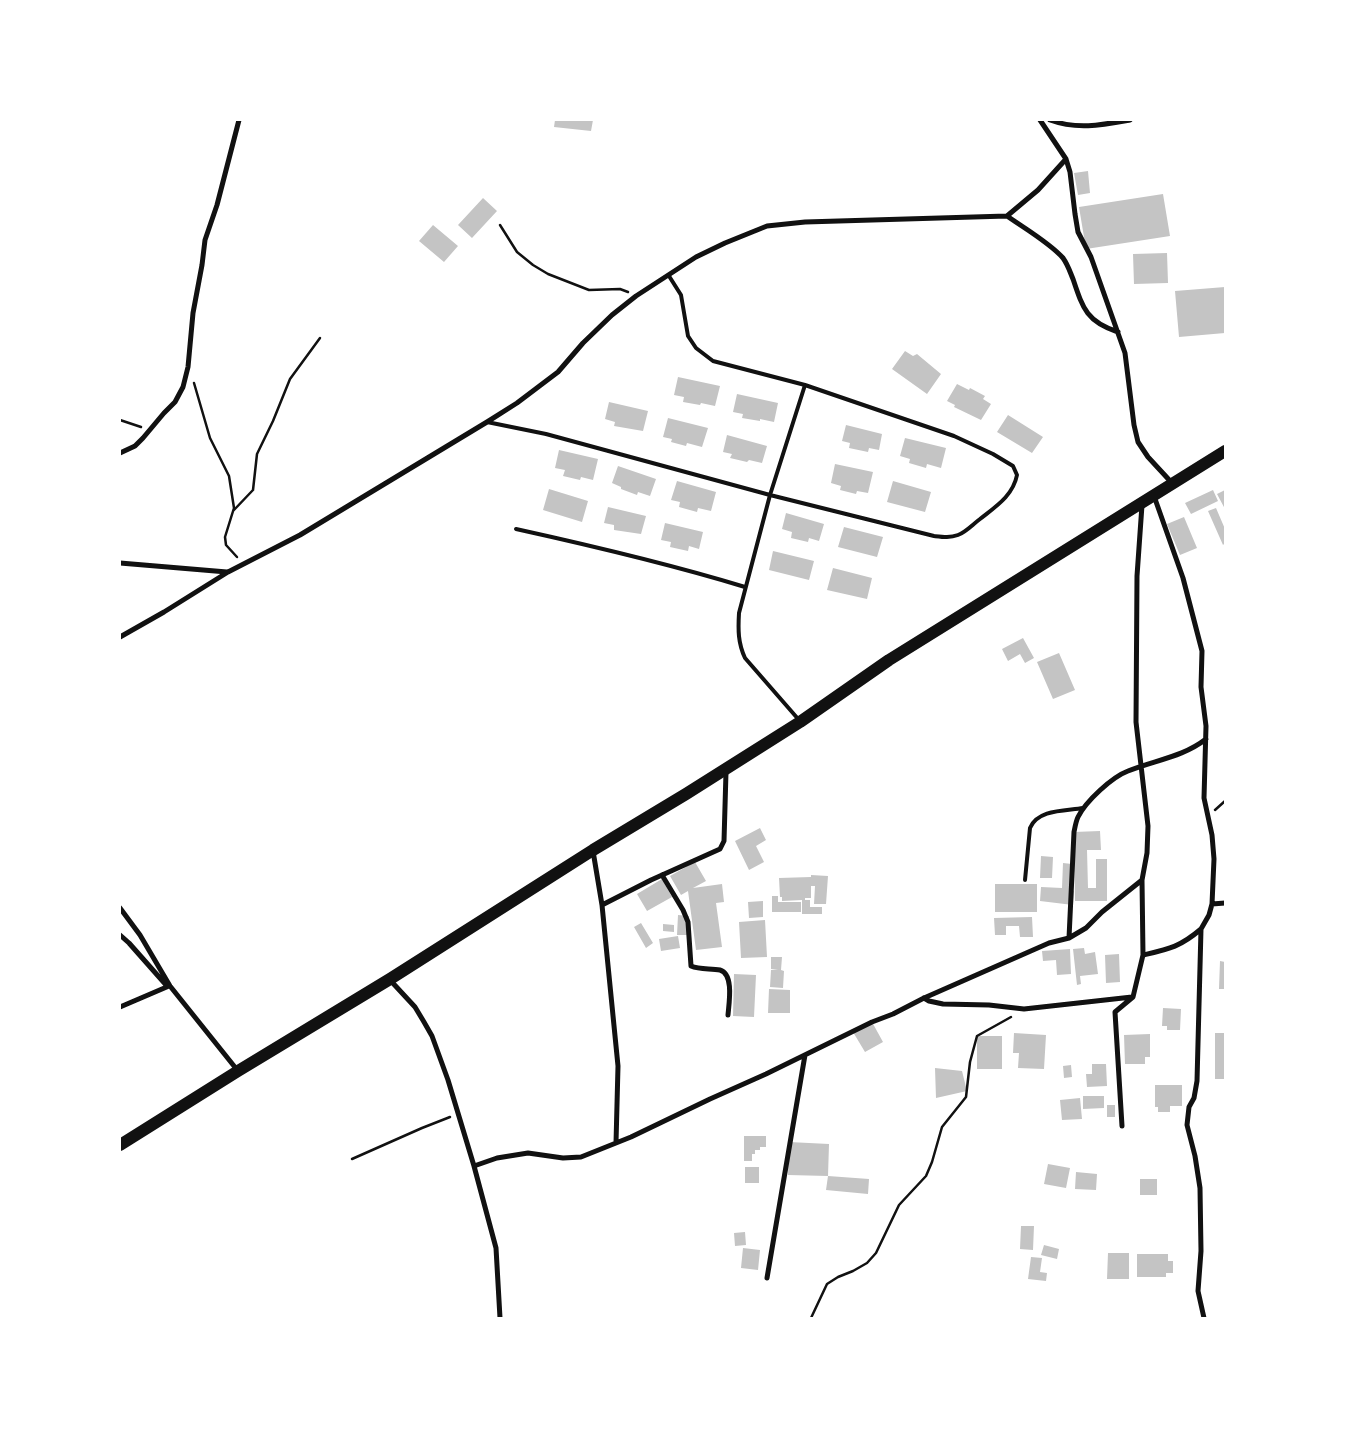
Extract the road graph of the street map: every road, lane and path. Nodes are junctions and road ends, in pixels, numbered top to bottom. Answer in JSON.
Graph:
{"nodes":[{"id":1,"x":239,"y":120,"type":"edge"},
{"id":2,"x":1040,"y":120,"type":"edge"},
{"id":3,"x":1050,"y":120,"type":"edge"},
{"id":4,"x":1130,"y":120,"type":"edge"},
{"id":5,"x":1066,"y":159,"type":"junction"},
{"id":6,"x":1007,"y":216,"type":"junction"},
{"id":7,"x":500,"y":225,"type":"dead end"},
{"id":8,"x":669,"y":276,"type":"junction"},
{"id":9,"x":636,"y":296,"type":"junction"},
{"id":10,"x":1118,"y":332,"type":"junction"},
{"id":11,"x":320,"y":338,"type":"dead end"},
{"id":12,"x":188,"y":367,"type":"junction"},
{"id":13,"x":805,"y":385,"type":"junction"},
{"id":14,"x":120,"y":420,"type":"edge"},
{"id":15,"x":487,"y":422,"type":"junction"},
{"id":16,"x":150,"y":430,"type":"junction"},
{"id":17,"x":1225,"y":451,"type":"edge"},
{"id":18,"x":120,"y":454,"type":"edge"},
{"id":19,"x":1172,"y":483,"type":"junction"},
{"id":20,"x":770,"y":495,"type":"junction"},
{"id":21,"x":1154,"y":495,"type":"junction"},
{"id":22,"x":1142,"y":503,"type":"junction"},
{"id":23,"x":232,"y":512,"type":"junction"},
{"id":24,"x":516,"y":529,"type":"dead end"},
{"id":25,"x":120,"y":563,"type":"edge"},
{"id":26,"x":244,"y":564,"type":"junction"},
{"id":27,"x":228,"y":572,"type":"junction"},
{"id":28,"x":745,"y":587,"type":"junction"},
{"id":29,"x":120,"y":637,"type":"edge"},
{"id":30,"x":800,"y":722,"type":"junction"},
{"id":31,"x":1206,"y":739,"type":"junction"},
{"id":32,"x":1140,"y":767,"type":"junction"},
{"id":33,"x":726,"y":769,"type":"junction"},
{"id":34,"x":1083,"y":808,"type":"junction"},
{"id":35,"x":593,"y":850,"type":"junction"},
{"id":36,"x":662,"y":875,"type":"junction"},
{"id":37,"x":1025,"y":880,"type":"dead end"},
{"id":38,"x":1142,"y":880,"type":"junction"},
{"id":39,"x":1225,"y":903,"type":"edge"},
{"id":40,"x":1212,"y":904,"type":"junction"},
{"id":41,"x":602,"y":905,"type":"junction"},
{"id":42,"x":120,"y":908,"type":"edge"},
{"id":43,"x":1201,"y":929,"type":"junction"},
{"id":44,"x":120,"y":935,"type":"edge"},
{"id":45,"x":1069,"y":938,"type":"junction"},
{"id":46,"x":1143,"y":955,"type":"junction"},
{"id":47,"x":390,"y":979,"type":"junction"},
{"id":48,"x":169,"y":987,"type":"junction"},
{"id":49,"x":1133,"y":997,"type":"junction"},
{"id":50,"x":924,"y":998,"type":"junction"},
{"id":51,"x":120,"y":1007,"type":"edge"},
{"id":52,"x":1024,"y":1009,"type":"junction"},
{"id":53,"x":728,"y":1015,"type":"dead end"},
{"id":54,"x":805,"y":1054,"type":"junction"},
{"id":55,"x":238,"y":1070,"type":"junction"},
{"id":56,"x":458,"y":1114,"type":"junction"},
{"id":57,"x":1122,"y":1126,"type":"dead end"},
{"id":58,"x":616,"y":1143,"type":"junction"},
{"id":59,"x":120,"y":1145,"type":"edge"},
{"id":60,"x":352,"y":1159,"type":"dead end"},
{"id":61,"x":474,"y":1166,"type":"junction"},
{"id":62,"x":767,"y":1278,"type":"dead end"},
{"id":63,"x":500,"y":1318,"type":"edge"},
{"id":64,"x":811,"y":1318,"type":"edge"},
{"id":65,"x":1204,"y":1318,"type":"edge"}],
"edges":[{"from":1,"to":12,"type":"street"},
{"from":2,"to":5,"type":"street"},
{"from":3,"to":4,"type":"street"},
{"from":5,"to":6,"type":"street"},
{"from":5,"to":10,"type":"street"},
{"from":6,"to":8,"type":"street"},
{"from":6,"to":10,"type":"street"},
{"from":7,"to":9,"type":"path"},
{"from":8,"to":9,"type":"street"},
{"from":8,"to":13,"type":"lane"},
{"from":9,"to":15,"type":"street"},
{"from":10,"to":19,"type":"street"},
{"from":11,"to":23,"type":"path"},
{"from":12,"to":16,"type":"street"},
{"from":12,"to":23,"type":"path"},
{"from":13,"to":20,"type":"lane"},
{"from":13,"to":20,"type":"lane"},
{"from":14,"to":16,"type":"path"},
{"from":15,"to":20,"type":"lane"},
{"from":15,"to":26,"type":"street"},
{"from":16,"to":18,"type":"street"},
{"from":17,"to":19,"type":"main road"},
{"from":19,"to":21,"type":"main road"},
{"from":20,"to":28,"type":"lane"},
{"from":21,"to":22,"type":"main road"},
{"from":21,"to":31,"type":"street"},
{"from":22,"to":30,"type":"main road"},
{"from":22,"to":32,"type":"street"},
{"from":23,"to":26,"type":"path"},
{"from":24,"to":28,"type":"lane"},
{"from":25,"to":27,"type":"street"},
{"from":26,"to":27,"type":"street"},
{"from":27,"to":29,"type":"street"},
{"from":28,"to":30,"type":"lane"},
{"from":30,"to":33,"type":"main road"},
{"from":31,"to":32,"type":"street"},
{"from":31,"to":40,"type":"street"},
{"from":32,"to":34,"type":"street"},
{"from":32,"to":38,"type":"street"},
{"from":33,"to":35,"type":"main road"},
{"from":33,"to":36,"type":"street"},
{"from":34,"to":37,"type":"lane"},
{"from":34,"to":45,"type":"street"},
{"from":35,"to":41,"type":"street"},
{"from":35,"to":47,"type":"main road"},
{"from":36,"to":41,"type":"street"},
{"from":36,"to":53,"type":"street"},
{"from":38,"to":45,"type":"street"},
{"from":38,"to":46,"type":"street"},
{"from":39,"to":40,"type":"street"},
{"from":40,"to":43,"type":"street"},
{"from":41,"to":58,"type":"street"},
{"from":42,"to":48,"type":"street"},
{"from":43,"to":46,"type":"street"},
{"from":43,"to":65,"type":"street"},
{"from":44,"to":48,"type":"street"},
{"from":45,"to":50,"type":"street"},
{"from":46,"to":49,"type":"street"},
{"from":47,"to":55,"type":"main road"},
{"from":47,"to":56,"type":"street"},
{"from":48,"to":51,"type":"street"},
{"from":48,"to":55,"type":"street"},
{"from":49,"to":52,"type":"street"},
{"from":49,"to":57,"type":"street"},
{"from":50,"to":52,"type":"street"},
{"from":50,"to":54,"type":"street"},
{"from":52,"to":64,"type":"path"},
{"from":54,"to":58,"type":"street"},
{"from":54,"to":62,"type":"street"},
{"from":55,"to":59,"type":"main road"},
{"from":56,"to":60,"type":"path"},
{"from":56,"to":61,"type":"street"},
{"from":58,"to":61,"type":"street"},
{"from":61,"to":63,"type":"street"}]}
